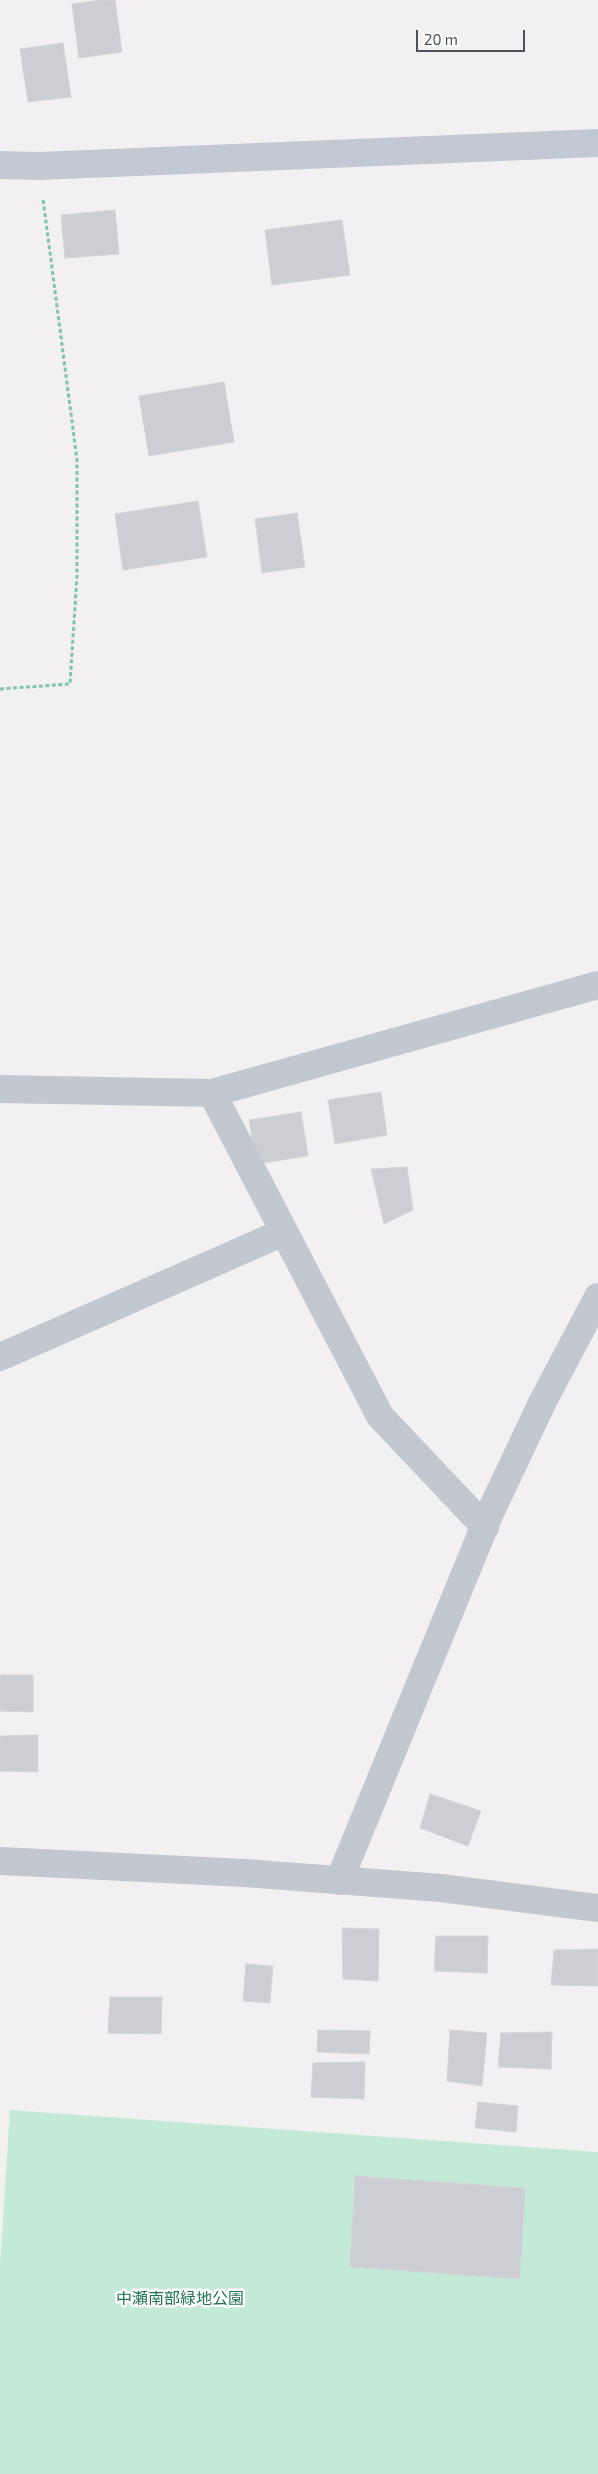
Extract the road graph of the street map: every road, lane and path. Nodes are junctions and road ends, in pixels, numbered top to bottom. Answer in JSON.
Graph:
{"nodes":[{"id":1,"x":598,"y":143,"type":"edge"},
{"id":2,"x":0,"y":165,"type":"edge"},
{"id":3,"x":39,"y":166,"type":"junction"},
{"id":4,"x":0,"y":688,"type":"edge"},
{"id":5,"x":598,"y":985,"type":"edge"},
{"id":6,"x":0,"y":1089,"type":"edge"},
{"id":7,"x":212,"y":1094,"type":"junction"},
{"id":8,"x":284,"y":1232,"type":"junction"},
{"id":9,"x":598,"y":1297,"type":"edge"},
{"id":10,"x":0,"y":1357,"type":"edge"},
{"id":11,"x":485,"y":1527,"type":"junction"},
{"id":12,"x":0,"y":1860,"type":"edge"},
{"id":13,"x":339,"y":1881,"type":"junction"},
{"id":14,"x":598,"y":1908,"type":"edge"}],
"edges":[{"from":1,"to":3,"type":"street"},
{"from":2,"to":3,"type":"street"},
{"from":3,"to":4,"type":"path"},
{"from":5,"to":7,"type":"street"},
{"from":6,"to":7,"type":"street"},
{"from":7,"to":8,"type":"street"},
{"from":8,"to":10,"type":"street"},
{"from":8,"to":11,"type":"street"},
{"from":9,"to":11,"type":"street"},
{"from":11,"to":13,"type":"street"},
{"from":12,"to":13,"type":"street"},
{"from":13,"to":14,"type":"street"}]}
